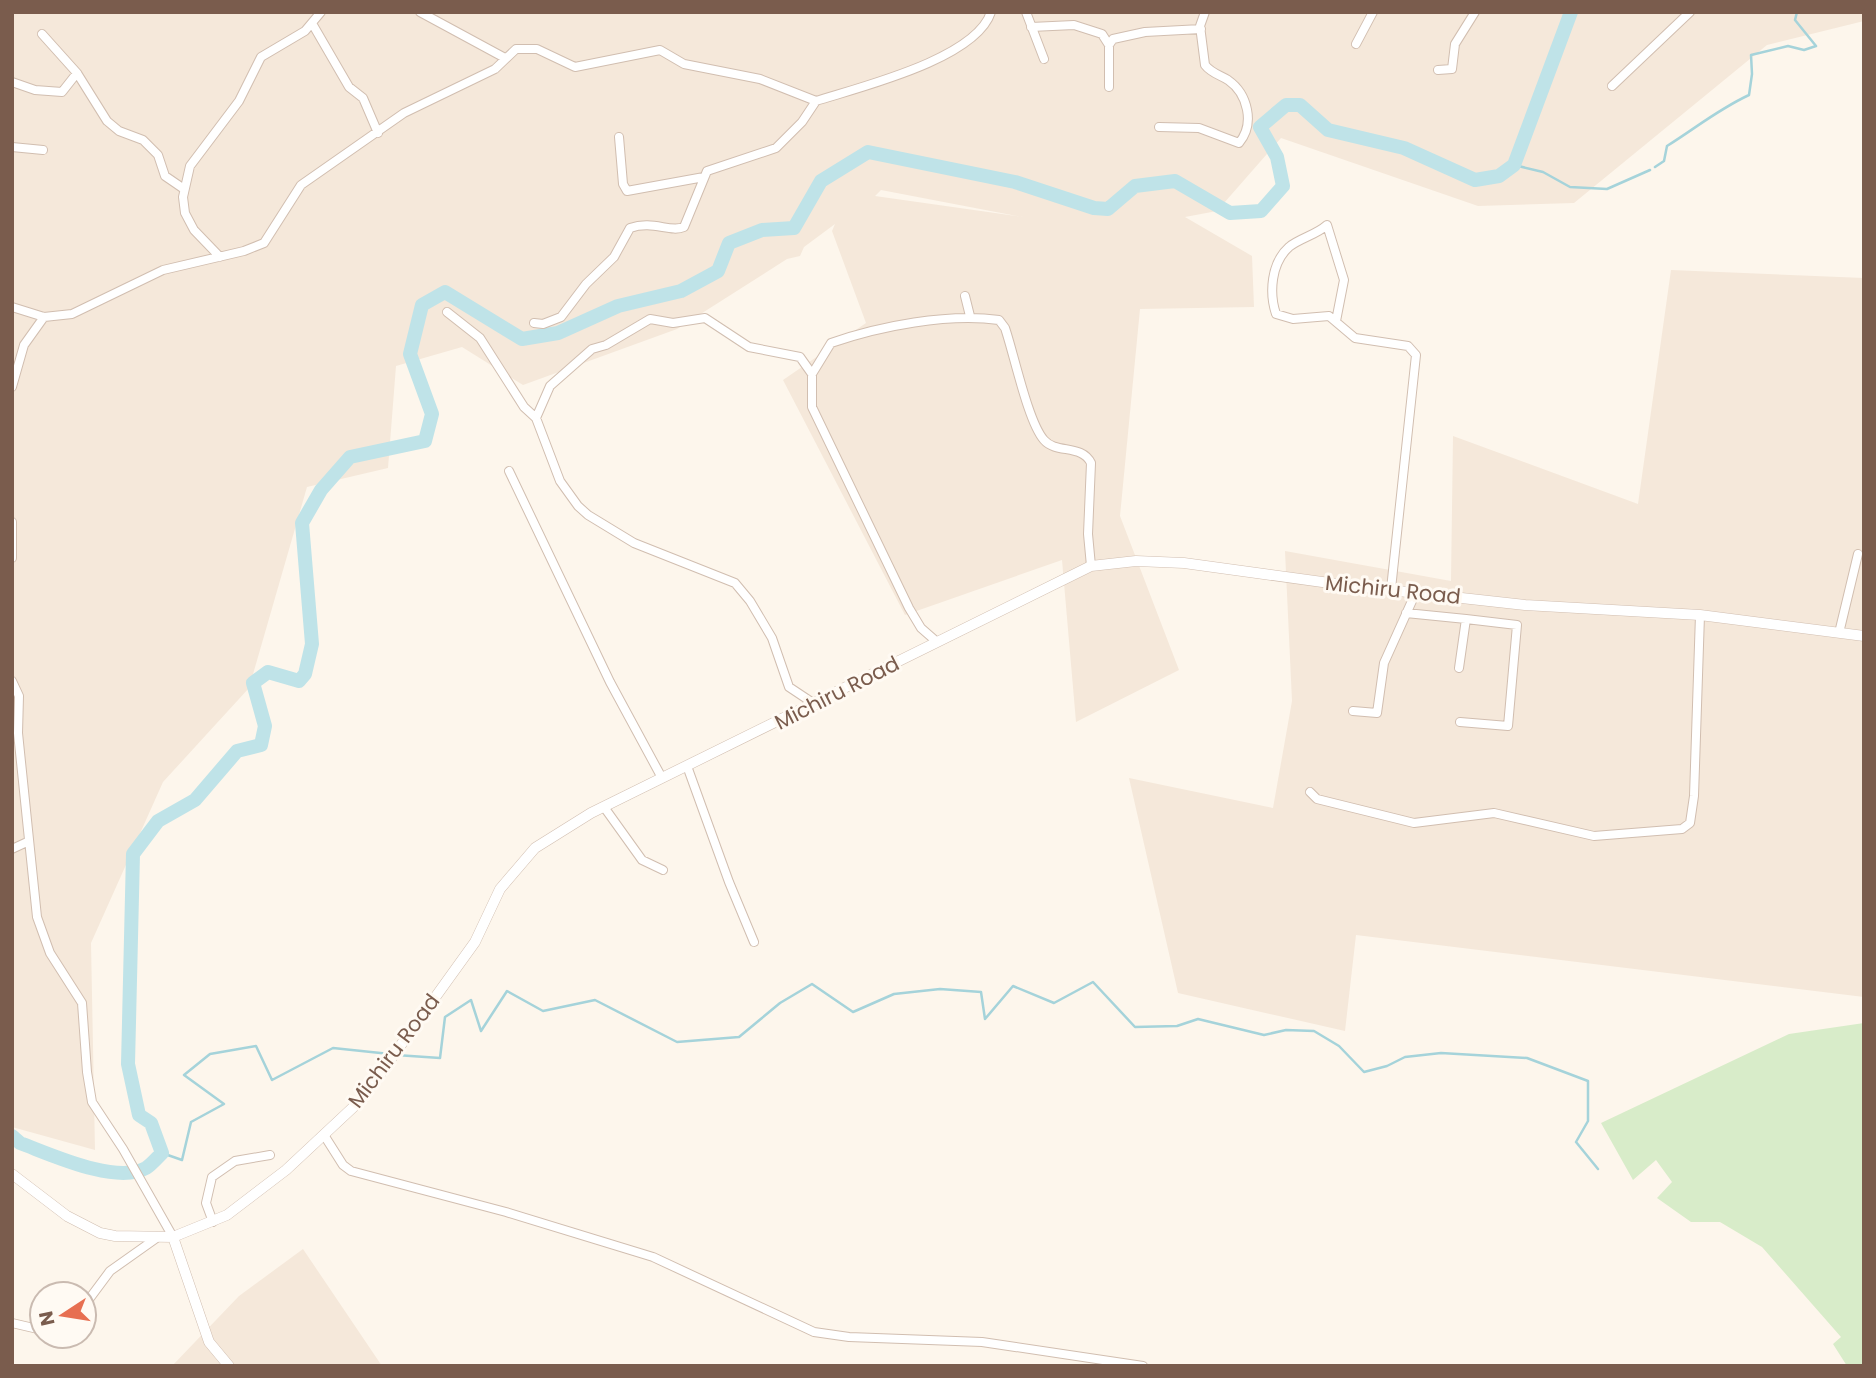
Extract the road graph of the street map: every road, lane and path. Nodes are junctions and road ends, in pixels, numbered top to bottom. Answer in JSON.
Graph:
{"nodes":[{"id":1,"x":321,"y":12,"type":"edge"},
{"id":2,"x":421,"y":12,"type":"edge"},
{"id":3,"x":991,"y":12,"type":"edge"},
{"id":4,"x":1026,"y":12,"type":"edge"},
{"id":5,"x":1205,"y":12,"type":"edge"},
{"id":6,"x":1373,"y":12,"type":"edge"},
{"id":7,"x":1475,"y":12,"type":"edge"},
{"id":8,"x":1690,"y":12,"type":"edge"},
{"id":9,"x":313,"y":25,"type":"junction"},
{"id":10,"x":1031,"y":27,"type":"junction"},
{"id":11,"x":1200,"y":29,"type":"junction"},
{"id":12,"x":42,"y":34,"type":"dead end"},
{"id":13,"x":1356,"y":44,"type":"dead end"},
{"id":14,"x":1109,"y":45,"type":"junction"},
{"id":15,"x":505,"y":58,"type":"junction"},
{"id":16,"x":1044,"y":59,"type":"dead end"},
{"id":17,"x":1438,"y":70,"type":"dead end"},
{"id":18,"x":77,"y":73,"type":"junction"},
{"id":19,"x":12,"y":82,"type":"edge"},
{"id":20,"x":1612,"y":86,"type":"dead end"},
{"id":21,"x":1109,"y":88,"type":"dead end"},
{"id":22,"x":816,"y":101,"type":"junction"},
{"id":23,"x":1159,"y":127,"type":"dead end"},
{"id":24,"x":378,"y":133,"type":"junction"},
{"id":25,"x":619,"y":137,"type":"dead end"},
{"id":26,"x":12,"y":147,"type":"edge"},
{"id":27,"x":43,"y":150,"type":"dead end"},
{"id":28,"x":704,"y":177,"type":"junction"},
{"id":29,"x":184,"y":189,"type":"junction"},
{"id":30,"x":220,"y":257,"type":"junction"},
{"id":31,"x":965,"y":296,"type":"dead end"},
{"id":32,"x":12,"y":307,"type":"edge"},
{"id":33,"x":447,"y":312,"type":"dead end"},
{"id":34,"x":970,"y":316,"type":"junction"},
{"id":35,"x":44,"y":317,"type":"junction"},
{"id":36,"x":1336,"y":321,"type":"junction"},
{"id":37,"x":534,"y":323,"type":"dead end"},
{"id":38,"x":812,"y":374,"type":"junction"},
{"id":39,"x":12,"y":387,"type":"edge"},
{"id":40,"x":536,"y":418,"type":"junction"},
{"id":41,"x":509,"y":471,"type":"dead end"},
{"id":42,"x":12,"y":522,"type":"edge"},
{"id":43,"x":13,"y":532,"type":"edge"},
{"id":44,"x":1858,"y":554,"type":"dead end"},
{"id":45,"x":12,"y":558,"type":"edge"},
{"id":46,"x":1091,"y":566,"type":"junction"},
{"id":47,"x":1391,"y":589,"type":"junction"},
{"id":48,"x":1416,"y":592,"type":"junction"},
{"id":49,"x":1406,"y":612,"type":"junction"},
{"id":50,"x":1700,"y":615,"type":"junction"},
{"id":51,"x":1466,"y":619,"type":"junction"},
{"id":52,"x":1839,"y":633,"type":"junction"},
{"id":53,"x":1864,"y":636,"type":"edge"},
{"id":54,"x":937,"y":642,"type":"junction"},
{"id":55,"x":1459,"y":668,"type":"dead end"},
{"id":56,"x":12,"y":681,"type":"edge"},
{"id":57,"x":816,"y":705,"type":"junction"},
{"id":58,"x":1353,"y":711,"type":"dead end"},
{"id":59,"x":1460,"y":722,"type":"dead end"},
{"id":60,"x":15,"y":736,"type":"edge"},
{"id":61,"x":687,"y":766,"type":"junction"},
{"id":62,"x":662,"y":778,"type":"junction"},
{"id":63,"x":1310,"y":792,"type":"dead end"},
{"id":64,"x":604,"y":807,"type":"junction"},
{"id":65,"x":27,"y":842,"type":"junction"},
{"id":66,"x":12,"y":849,"type":"edge"},
{"id":67,"x":663,"y":870,"type":"dead end"},
{"id":68,"x":754,"y":942,"type":"dead end"},
{"id":69,"x":324,"y":1135,"type":"junction"},
{"id":70,"x":270,"y":1155,"type":"dead end"},
{"id":71,"x":12,"y":1174,"type":"edge"},
{"id":72,"x":213,"y":1222,"type":"junction"},
{"id":73,"x":158,"y":1237,"type":"junction"},
{"id":74,"x":173,"y":1237,"type":"junction"},
{"id":75,"x":98,"y":1285,"type":"edge"},
{"id":76,"x":229,"y":1366,"type":"edge"},
{"id":77,"x":1143,"y":1366,"type":"edge"}],
"edges":[{"from":1,"to":9,"type":"street"},
{"from":2,"to":15,"type":"street"},
{"from":3,"to":22,"type":"street"},
{"from":4,"to":10,"type":"street"},
{"from":5,"to":11,"type":"street"},
{"from":6,"to":13,"type":"street"},
{"from":7,"to":17,"type":"street"},
{"from":8,"to":20,"type":"street"},
{"from":9,"to":24,"type":"street"},
{"from":9,"to":29,"type":"street"},
{"from":10,"to":14,"type":"street"},
{"from":10,"to":16,"type":"street"},
{"from":11,"to":14,"type":"street"},
{"from":11,"to":23,"type":"street"},
{"from":12,"to":18,"type":"street"},
{"from":14,"to":21,"type":"street"},
{"from":15,"to":22,"type":"street"},
{"from":15,"to":24,"type":"street"},
{"from":18,"to":19,"type":"street"},
{"from":18,"to":29,"type":"street"},
{"from":22,"to":28,"type":"street"},
{"from":24,"to":30,"type":"street"},
{"from":25,"to":28,"type":"street"},
{"from":26,"to":27,"type":"street"},
{"from":28,"to":37,"type":"street"},
{"from":29,"to":30,"type":"street"},
{"from":30,"to":35,"type":"street"},
{"from":31,"to":34,"type":"street"},
{"from":32,"to":35,"type":"street"},
{"from":33,"to":40,"type":"street"},
{"from":34,"to":38,"type":"street"},
{"from":34,"to":46,"type":"street"},
{"from":35,"to":39,"type":"street"},
{"from":36,"to":36,"type":"street"},
{"from":36,"to":47,"type":"street"},
{"from":38,"to":40,"type":"street"},
{"from":38,"to":54,"type":"street"},
{"from":40,"to":57,"type":"street"},
{"from":41,"to":62,"type":"street"},
{"from":42,"to":43,"type":"street"},
{"from":43,"to":45,"type":"street"},
{"from":44,"to":52,"type":"street"},
{"from":46,"to":47,"type":"street","name":"Michiru Road"},
{"from":46,"to":54,"type":"street","name":"Michiru Road"},
{"from":47,"to":48,"type":"street","name":"Michiru Road"},
{"from":48,"to":49,"type":"street"},
{"from":48,"to":50,"type":"street","name":"Michiru Road"},
{"from":49,"to":51,"type":"street"},
{"from":49,"to":58,"type":"street"},
{"from":50,"to":52,"type":"street","name":"Michiru Road"},
{"from":50,"to":63,"type":"street"},
{"from":51,"to":55,"type":"street"},
{"from":51,"to":59,"type":"street"},
{"from":52,"to":53,"type":"street","name":"Michiru Road"},
{"from":54,"to":57,"type":"street","name":"Michiru Road"},
{"from":56,"to":60,"type":"street"},
{"from":57,"to":61,"type":"street","name":"Michiru Road"},
{"from":60,"to":65,"type":"street"},
{"from":61,"to":62,"type":"street","name":"Michiru Road"},
{"from":61,"to":68,"type":"street"},
{"from":62,"to":64,"type":"street","name":"Michiru Road"},
{"from":64,"to":67,"type":"street"},
{"from":64,"to":69,"type":"street","name":"Michiru Road"},
{"from":65,"to":66,"type":"street"},
{"from":65,"to":74,"type":"street"},
{"from":69,"to":72,"type":"street","name":"Michiru Road"},
{"from":69,"to":77,"type":"street"},
{"from":70,"to":72,"type":"street"},
{"from":71,"to":73,"type":"street","name":"Michiru Road"},
{"from":72,"to":74,"type":"street","name":"Michiru Road"},
{"from":73,"to":74,"type":"street","name":"Michiru Road"},
{"from":73,"to":75,"type":"street"},
{"from":74,"to":76,"type":"street"}]}
